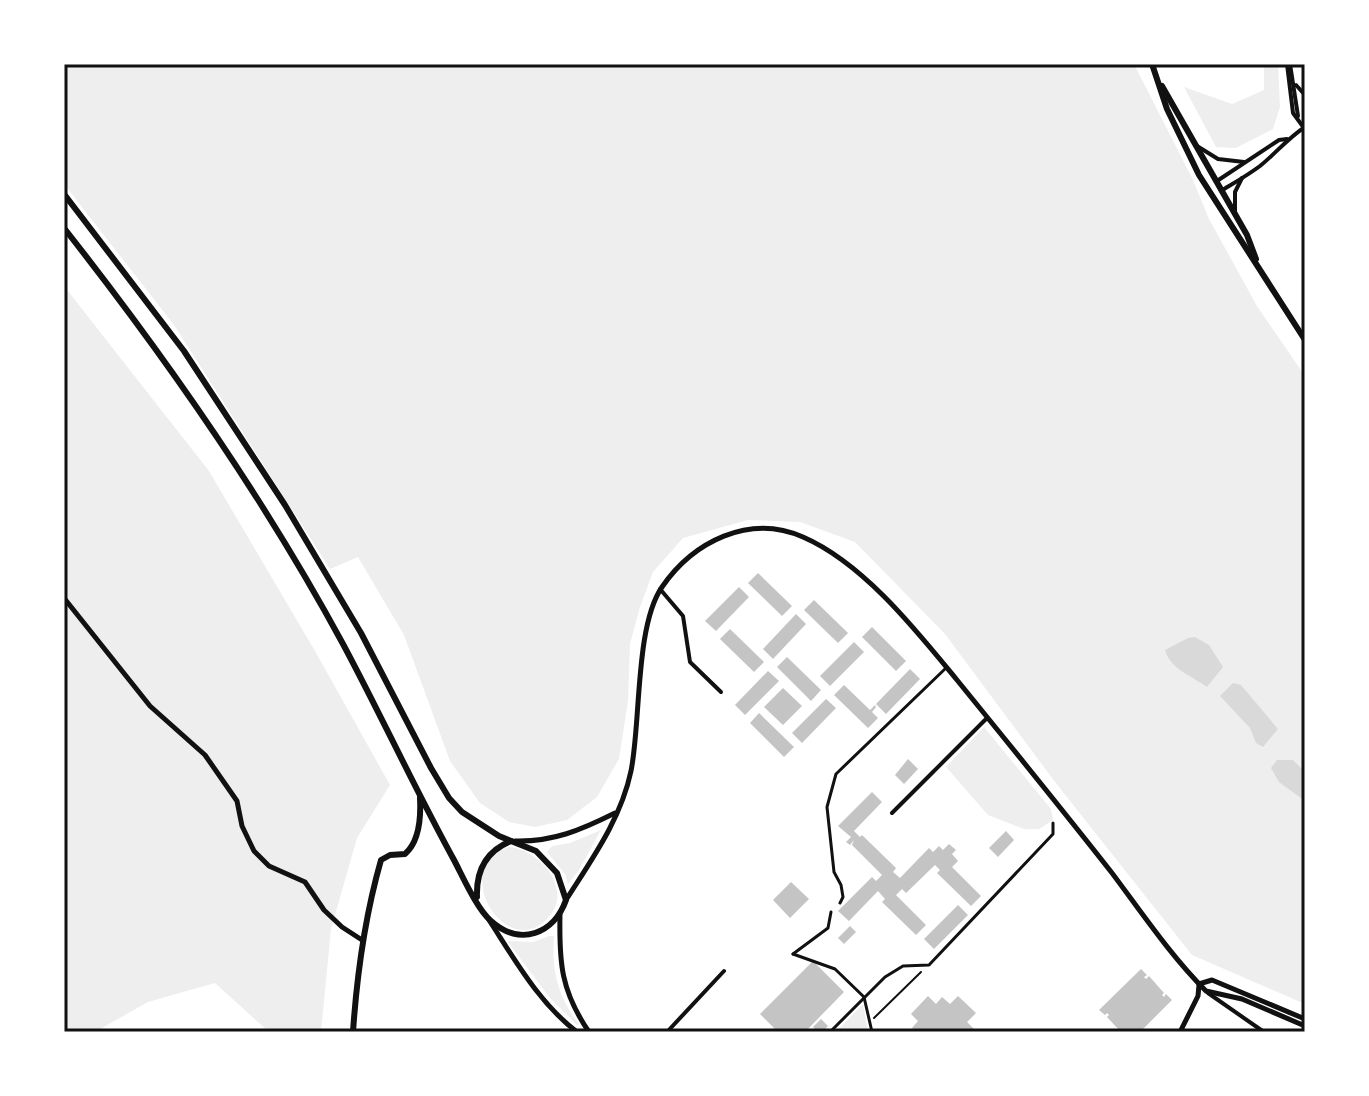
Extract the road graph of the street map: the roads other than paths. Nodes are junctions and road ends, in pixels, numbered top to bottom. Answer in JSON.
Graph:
{"nodes":[{"id":1,"x":1152,"y":64,"type":"edge"},
{"id":2,"x":1289,"y":64,"type":"edge"},
{"id":3,"x":1158,"y":80,"type":"junction"},
{"id":4,"x":1294,"y":83,"type":"junction"},
{"id":5,"x":1305,"y":95,"type":"edge"},
{"id":6,"x":1298,"y":119,"type":"junction"},
{"id":7,"x":1304,"y":127,"type":"edge"},
{"id":8,"x":1287,"y":139,"type":"junction"},
{"id":9,"x":1195,"y":144,"type":"junction"},
{"id":10,"x":1246,"y":162,"type":"junction"},
{"id":11,"x":1243,"y":177,"type":"junction"},
{"id":12,"x":1215,"y":182,"type":"junction"},
{"id":13,"x":1206,"y":187,"type":"junction"},
{"id":14,"x":1221,"y":191,"type":"junction"},
{"id":15,"x":64,"y":194,"type":"edge"},
{"id":16,"x":1212,"y":197,"type":"junction"},
{"id":17,"x":1235,"y":213,"type":"junction"},
{"id":18,"x":64,"y":228,"type":"edge"},
{"id":19,"x":1259,"y":266,"type":"junction"},
{"id":20,"x":1305,"y":340,"type":"edge"},
{"id":21,"x":660,"y":589,"type":"junction"},
{"id":22,"x":64,"y":598,"type":"edge"},
{"id":23,"x":947,"y":667,"type":"junction"},
{"id":24,"x":721,"y":692,"type":"dead end"},
{"id":25,"x":987,"y":718,"type":"junction"},
{"id":26,"x":420,"y":794,"type":"junction"},
{"id":27,"x":616,"y":812,"type":"junction"},
{"id":28,"x":892,"y":813,"type":"dead end"},
{"id":29,"x":1053,"y":823,"type":"dead end"},
{"id":30,"x":511,"y":841,"type":"junction"},
{"id":31,"x":566,"y":900,"type":"junction"},
{"id":32,"x":477,"y":901,"type":"junction"},
{"id":33,"x":840,"y":903,"type":"dead end"},
{"id":34,"x":831,"y":912,"type":"dead end"},
{"id":35,"x":560,"y":914,"type":"junction"},
{"id":36,"x":488,"y":920,"type":"junction"},
{"id":37,"x":362,"y":940,"type":"junction"},
{"id":38,"x":724,"y":971,"type":"dead end"},
{"id":39,"x":1199,"y":984,"type":"junction"},
{"id":40,"x":1206,"y":991,"type":"junction"},
{"id":41,"x":864,"y":997,"type":"junction"},
{"id":42,"x":1305,"y":1019,"type":"edge"},
{"id":43,"x":1305,"y":1026,"type":"edge"},
{"id":44,"x":353,"y":1032,"type":"edge"},
{"id":45,"x":577,"y":1032,"type":"edge"},
{"id":46,"x":589,"y":1032,"type":"edge"},
{"id":47,"x":667,"y":1032,"type":"edge"},
{"id":48,"x":830,"y":1032,"type":"edge"},
{"id":49,"x":872,"y":1032,"type":"edge"},
{"id":50,"x":1180,"y":1032,"type":"edge"},
{"id":51,"x":1264,"y":1032,"type":"edge"}],
"edges":[{"from":1,"to":3,"type":"main road"},
{"from":2,"to":4,"type":"street"},
{"from":2,"to":6,"type":"street"},
{"from":3,"to":9,"type":"main road"},
{"from":3,"to":13,"type":"main road"},
{"from":4,"to":5,"type":"street"},
{"from":4,"to":6,"type":"street"},
{"from":6,"to":7,"type":"street"},
{"from":7,"to":8,"type":"street"},
{"from":8,"to":10,"type":"street"},
{"from":8,"to":11,"type":"street"},
{"from":9,"to":10,"type":"street"},
{"from":9,"to":12,"type":"main road"},
{"from":10,"to":12,"type":"street"},
{"from":11,"to":14,"type":"street"},
{"from":11,"to":17,"type":"street"},
{"from":12,"to":13,"type":"main road"},
{"from":12,"to":14,"type":"main road"},
{"from":13,"to":16,"type":"main road"},
{"from":14,"to":16,"type":"main road"},
{"from":14,"to":17,"type":"main road"},
{"from":15,"to":30,"type":"main road"},
{"from":16,"to":19,"type":"main road"},
{"from":17,"to":19,"type":"main road"},
{"from":18,"to":26,"type":"main road"},
{"from":19,"to":20,"type":"main road"},
{"from":21,"to":23,"type":"street"},
{"from":21,"to":24,"type":"street"},
{"from":21,"to":27,"type":"street"},
{"from":22,"to":37,"type":"street"},
{"from":23,"to":25,"type":"street"},
{"from":23,"to":33,"type":"street"},
{"from":25,"to":28,"type":"street"},
{"from":25,"to":39,"type":"street"},
{"from":26,"to":32,"type":"main road"},
{"from":26,"to":37,"type":"main road"},
{"from":27,"to":30,"type":"street"},
{"from":27,"to":31,"type":"street"},
{"from":29,"to":41,"type":"street"},
{"from":30,"to":31,"type":"main road"},
{"from":30,"to":32,"type":"main road"},
{"from":31,"to":35,"type":"main road"},
{"from":32,"to":36,"type":"main road"},
{"from":34,"to":41,"type":"street"},
{"from":35,"to":36,"type":"main road"},
{"from":35,"to":46,"type":"street"},
{"from":36,"to":45,"type":"street"},
{"from":37,"to":44,"type":"main road"},
{"from":38,"to":47,"type":"street"},
{"from":39,"to":40,"type":"street"},
{"from":39,"to":42,"type":"street"},
{"from":39,"to":50,"type":"street"},
{"from":40,"to":43,"type":"street"},
{"from":40,"to":51,"type":"street"},
{"from":41,"to":48,"type":"street"},
{"from":41,"to":49,"type":"street"}]}
